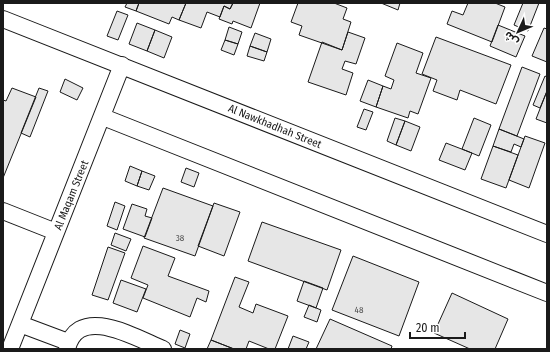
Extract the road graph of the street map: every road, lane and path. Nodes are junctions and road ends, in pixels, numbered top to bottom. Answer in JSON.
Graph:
{"nodes":[{"id":1,"x":3,"y":19,"type":"edge"},
{"id":2,"x":122,"y":65,"type":"junction"},
{"id":3,"x":102,"y":117,"type":"junction"},
{"id":4,"x":3,"y":211,"type":"edge"},
{"id":5,"x":56,"y":232,"type":"junction"},
{"id":6,"x":547,"y":234,"type":"edge"},
{"id":7,"x":547,"y":293,"type":"edge"},
{"id":8,"x":20,"y":324,"type":"junction"},
{"id":9,"x":68,"y":345,"type":"edge"},
{"id":10,"x":10,"y":349,"type":"edge"},
{"id":11,"x":163,"y":349,"type":"edge"}],
"edges":[{"from":1,"to":2,"type":"street","name":"Al Nawkhadhah Street"},
{"from":2,"to":3,"type":"street","name":"Al Maqam Street"},
{"from":2,"to":6,"type":"street","name":"Al Nawkhadhah Street"},
{"from":3,"to":5,"type":"street","name":"Al Maqam Street"},
{"from":3,"to":7,"type":"street"},
{"from":4,"to":5,"type":"street"},
{"from":5,"to":8,"type":"street","name":"Al Maqam Street"},
{"from":8,"to":9,"type":"street"},
{"from":8,"to":10,"type":"street","name":"Al Maqam Street"},
{"from":9,"to":11,"type":"street"}]}
